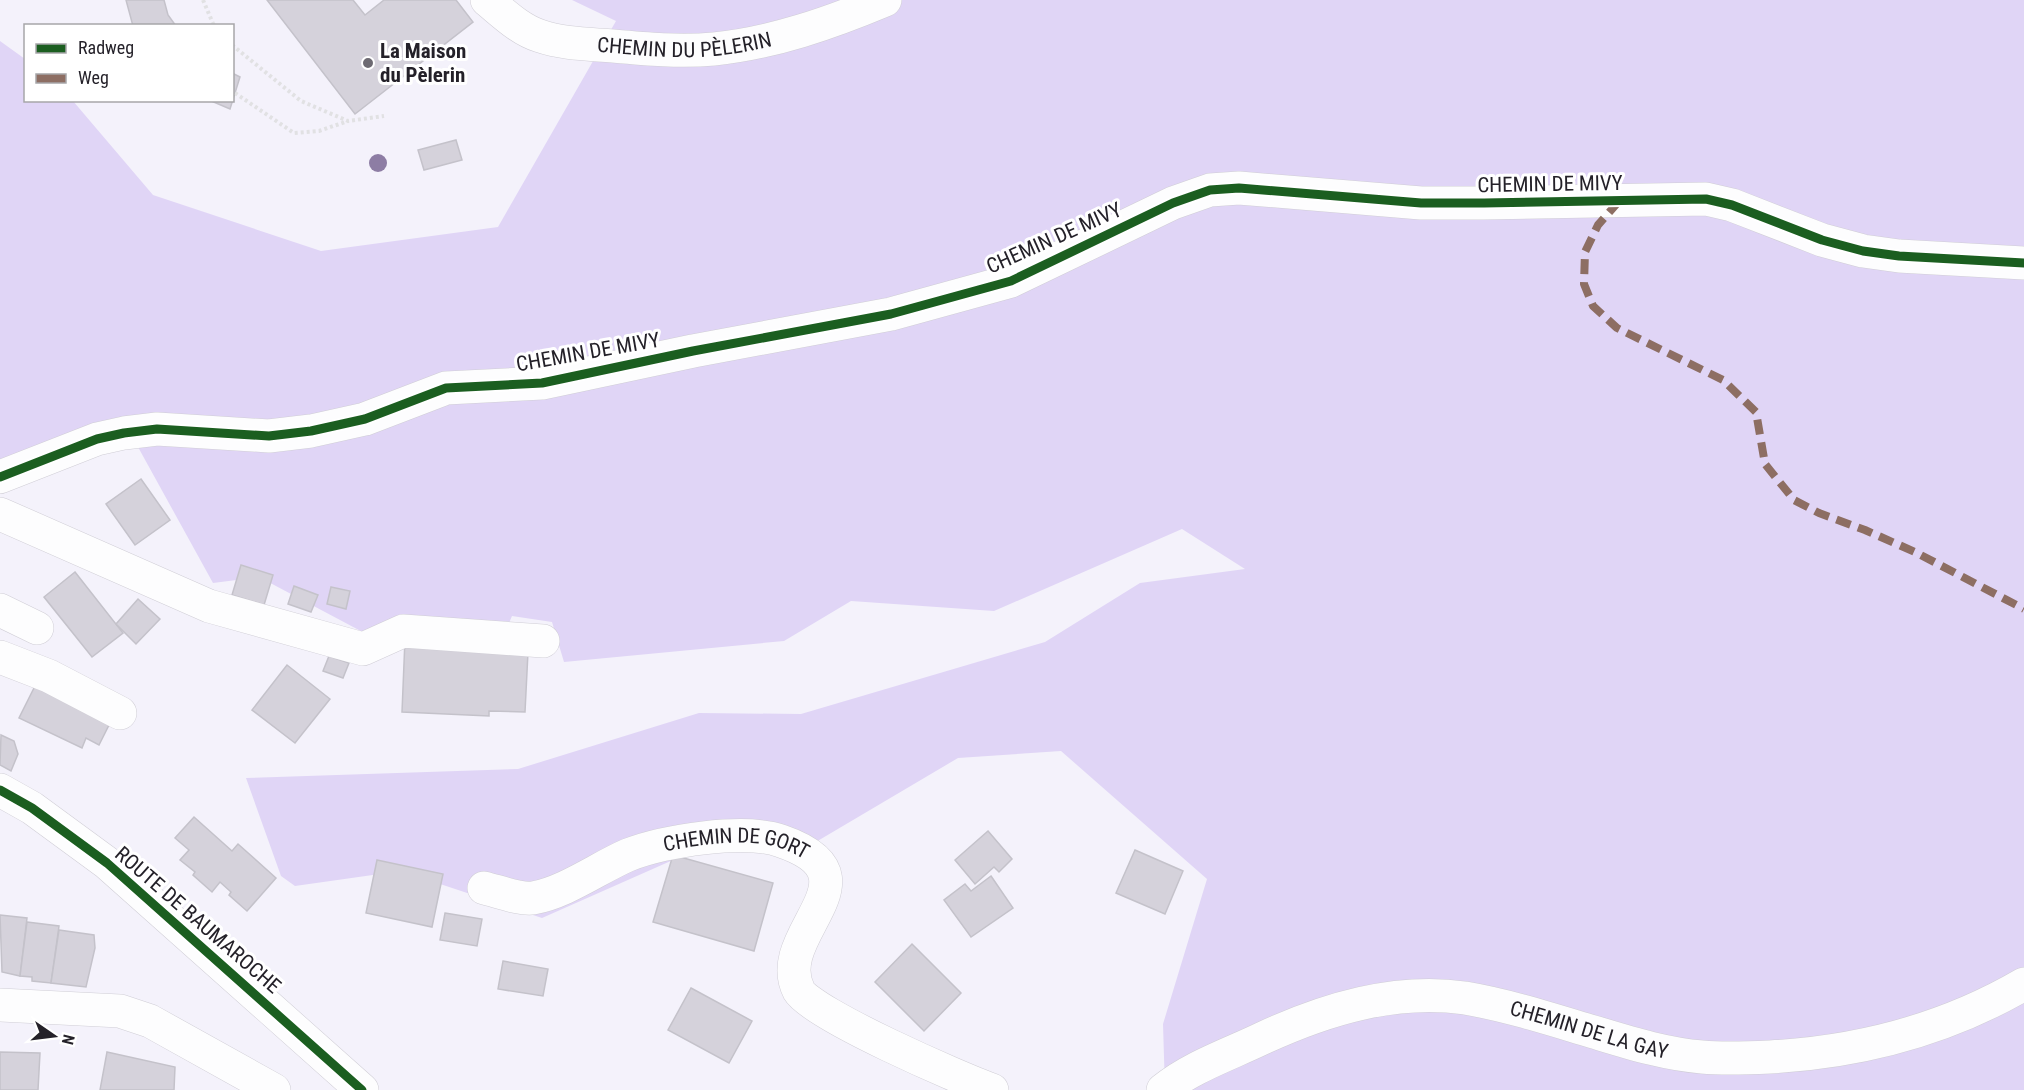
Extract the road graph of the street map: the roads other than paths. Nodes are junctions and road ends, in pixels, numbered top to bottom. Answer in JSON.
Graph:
{"nodes":[{"id":1,"x":488,"y":0,"type":"edge"},
{"id":2,"x":885,"y":0,"type":"edge"},
{"id":3,"x":2024,"y":263,"type":"edge"},
{"id":4,"x":0,"y":477,"type":"edge"},
{"id":5,"x":0,"y":514,"type":"edge"},
{"id":6,"x":0,"y":610,"type":"edge"},
{"id":7,"x":37,"y":628,"type":"dead end"},
{"id":8,"x":543,"y":641,"type":"dead end"},
{"id":9,"x":0,"y":657,"type":"edge"},
{"id":10,"x":120,"y":713,"type":"dead end"},
{"id":11,"x":0,"y":790,"type":"edge"},
{"id":12,"x":484,"y":888,"type":"dead end"},
{"id":13,"x":2024,"y":984,"type":"edge"},
{"id":14,"x":0,"y":1005,"type":"edge"},
{"id":15,"x":274,"y":1090,"type":"edge"},
{"id":16,"x":362,"y":1090,"type":"edge"},
{"id":17,"x":992,"y":1090,"type":"edge"},
{"id":18,"x":1163,"y":1090,"type":"edge"}],
"edges":[{"from":1,"to":2,"type":"street","name":"CHEMIN DU PÈLERIN"},
{"from":3,"to":4,"type":"street","name":"CHEMIN DE MIVY"},
{"from":5,"to":8,"type":"street"},
{"from":6,"to":7,"type":"street"},
{"from":9,"to":10,"type":"street"},
{"from":11,"to":16,"type":"street","name":"ROUTE DE BAUMAROCHE"},
{"from":12,"to":17,"type":"street","name":"CHEMIN DE GORT"},
{"from":13,"to":18,"type":"street","name":"CHEMIN DE LA GAY"},
{"from":14,"to":15,"type":"street"}]}
